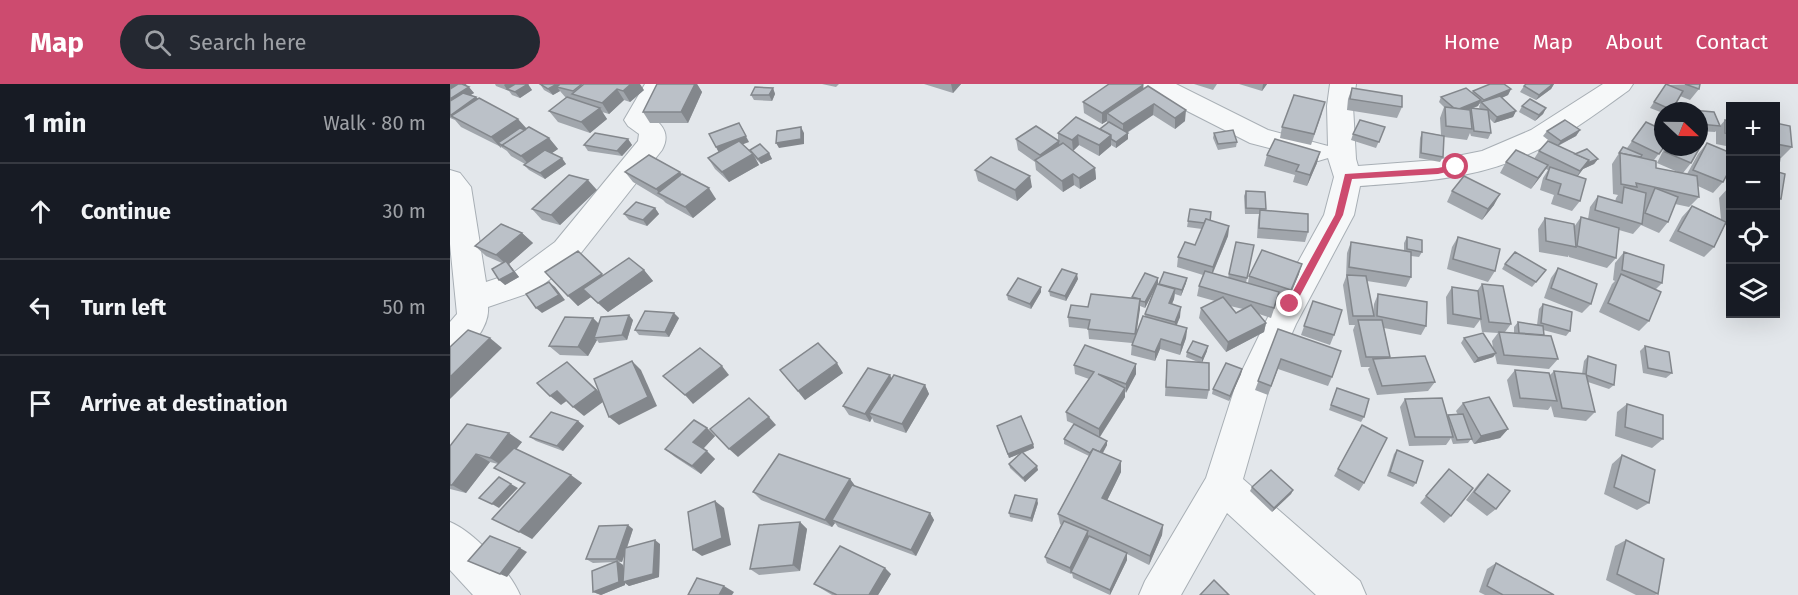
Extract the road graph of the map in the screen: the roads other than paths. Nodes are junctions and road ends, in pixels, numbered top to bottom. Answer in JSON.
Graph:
{"nodes":[{"id":1,"x":658,"y":84,"type":"edge"},
{"id":2,"x":1155,"y":84,"type":"edge"},
{"id":3,"x":1343,"y":84,"type":"edge"},
{"id":4,"x":1620,"y":84,"type":"edge"},
{"id":5,"x":1345,"y":168,"type":"junction"},
{"id":6,"x":450,"y":180,"type":"edge"},
{"id":7,"x":472,"y":300,"type":"junction"},
{"id":8,"x":450,"y":346,"type":"edge"},
{"id":9,"x":1223,"y":486,"type":"junction"},
{"id":10,"x":450,"y":541,"type":"edge"},
{"id":11,"x":500,"y":595,"type":"edge"},
{"id":12,"x":1159,"y":595,"type":"edge"},
{"id":13,"x":1346,"y":595,"type":"edge"}],
"edges":[{"from":1,"to":7,"type":"street"},
{"from":2,"to":5,"type":"street"},
{"from":3,"to":5,"type":"street"},
{"from":4,"to":5,"type":"street"},
{"from":5,"to":9,"type":"street"},
{"from":6,"to":7,"type":"street"},
{"from":7,"to":8,"type":"street"},
{"from":9,"to":12,"type":"street"},
{"from":9,"to":13,"type":"street"},
{"from":10,"to":11,"type":"street"}]}
